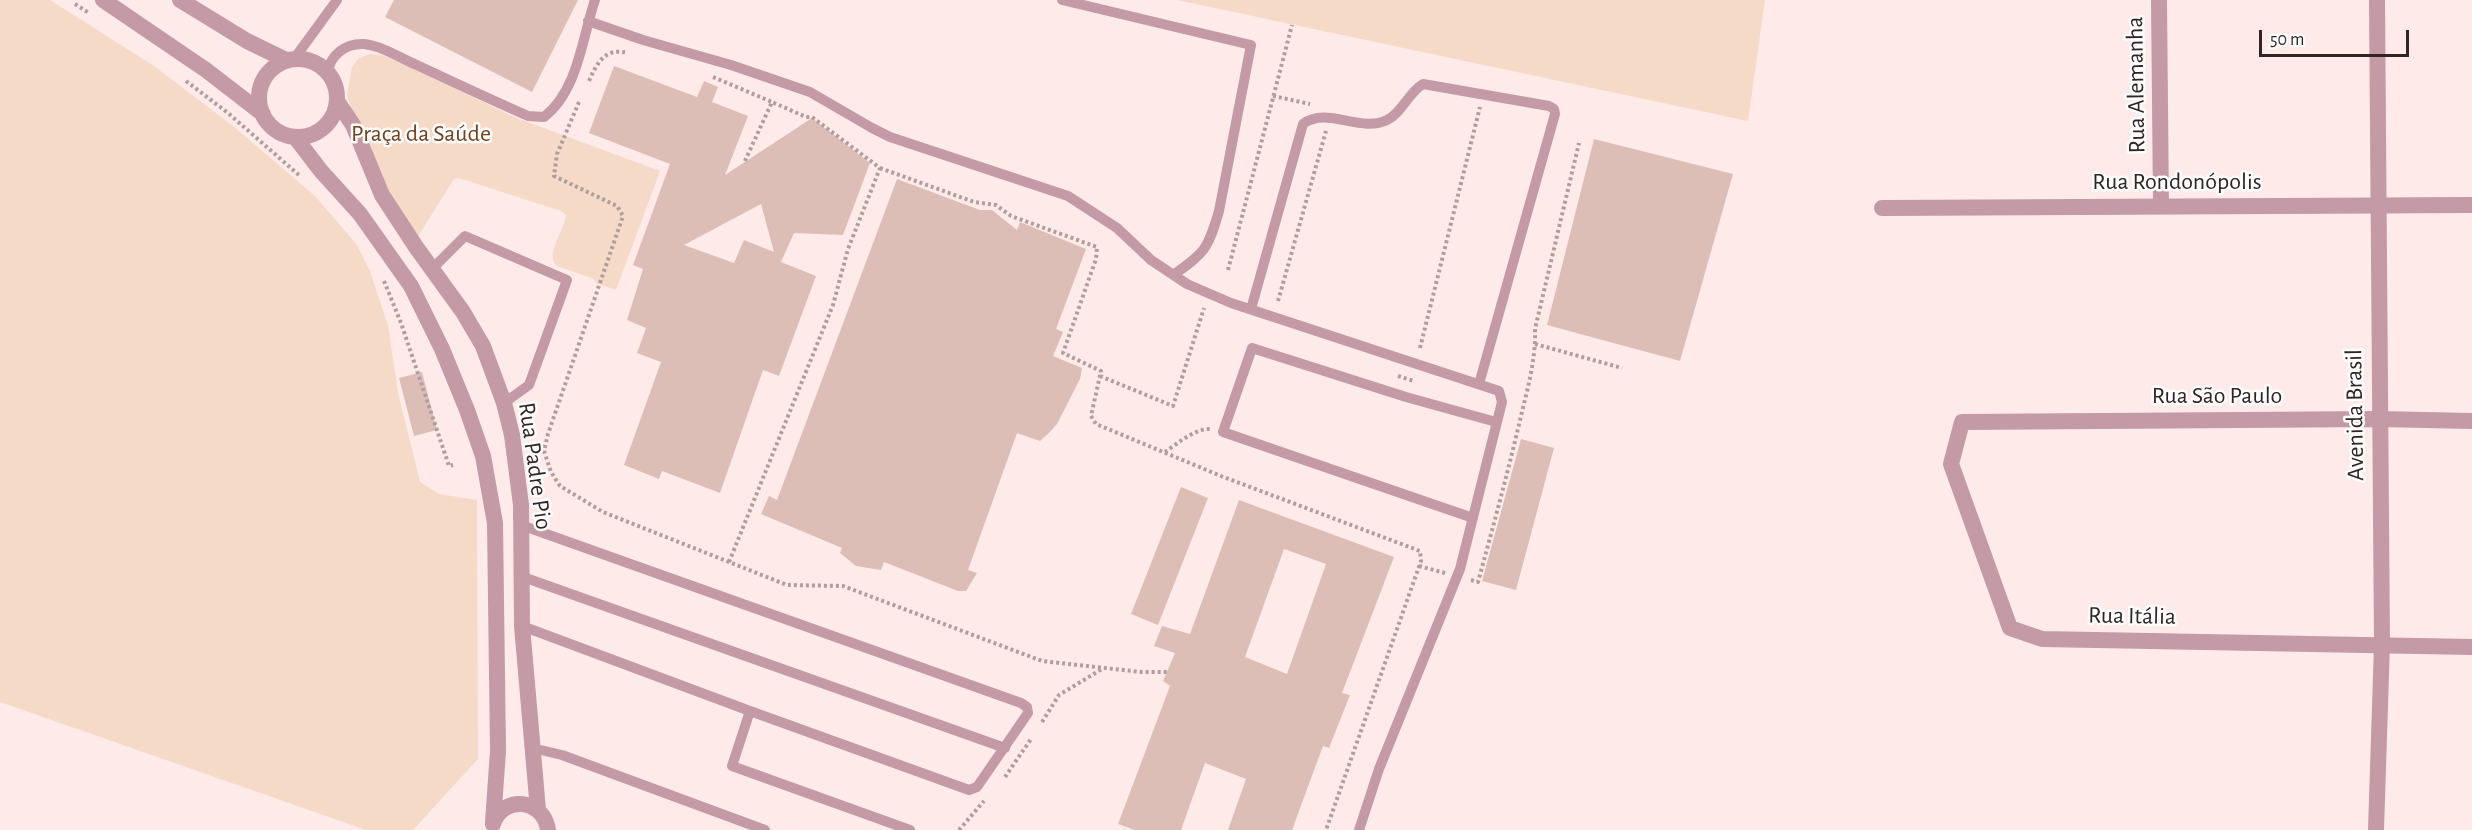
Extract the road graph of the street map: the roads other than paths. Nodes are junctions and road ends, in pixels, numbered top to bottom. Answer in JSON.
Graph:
{"nodes":[{"id":1,"x":103,"y":0,"type":"edge"},
{"id":2,"x":180,"y":0,"type":"edge"},
{"id":3,"x":337,"y":0,"type":"edge"},
{"id":4,"x":595,"y":0,"type":"edge"},
{"id":5,"x":1062,"y":0,"type":"edge"},
{"id":6,"x":2159,"y":0,"type":"edge"},
{"id":7,"x":2377,"y":0,"type":"edge"},
{"id":8,"x":588,"y":21,"type":"junction"},
{"id":9,"x":290,"y":59,"type":"junction"},
{"id":10,"x":328,"y":72,"type":"junction"},
{"id":11,"x":337,"y":101,"type":"junction"},
{"id":12,"x":262,"y":114,"type":"junction"},
{"id":13,"x":295,"y":137,"type":"junction"},
{"id":14,"x":2378,"y":205,"type":"junction"},
{"id":15,"x":2472,"y":205,"type":"edge"},
{"id":16,"x":2161,"y":206,"type":"junction"},
{"id":17,"x":1882,"y":208,"type":"dead end"},
{"id":18,"x":432,"y":269,"type":"junction"},
{"id":19,"x":1173,"y":275,"type":"junction"},
{"id":20,"x":1251,"y":309,"type":"junction"},
{"id":21,"x":1479,"y":384,"type":"junction"},
{"id":22,"x":504,"y":403,"type":"junction"},
{"id":23,"x":2379,"y":419,"type":"junction"},
{"id":24,"x":2472,"y":421,"type":"edge"},
{"id":25,"x":1496,"y":422,"type":"junction"},
{"id":26,"x":1962,"y":422,"type":"joint"},
{"id":27,"x":1473,"y":518,"type":"junction"},
{"id":28,"x":521,"y":525,"type":"junction"},
{"id":29,"x":523,"y":577,"type":"junction"},
{"id":30,"x":522,"y":626,"type":"junction"},
{"id":31,"x":2382,"y":644,"type":"junction"},
{"id":32,"x":2472,"y":647,"type":"edge"},
{"id":33,"x":750,"y":711,"type":"junction"},
{"id":34,"x":532,"y":748,"type":"junction"},
{"id":35,"x":1005,"y":748,"type":"junction"},
{"id":36,"x":538,"y":810,"type":"junction"},
{"id":37,"x":492,"y":826,"type":"edge"},
{"id":38,"x":548,"y":830,"type":"edge"},
{"id":39,"x":765,"y":830,"type":"edge"},
{"id":40,"x":910,"y":830,"type":"edge"},
{"id":41,"x":1359,"y":830,"type":"edge"},
{"id":42,"x":2376,"y":830,"type":"edge"}],
"edges":[{"from":1,"to":12,"type":"street"},
{"from":2,"to":9,"type":"street"},
{"from":3,"to":9,"type":"lane"},
{"from":4,"to":8,"type":"lane"},
{"from":5,"to":19,"type":"lane"},
{"from":6,"to":16,"type":"street","name":"Rua Alemanha"},
{"from":7,"to":14,"type":"street","name":"Avenida Brasil"},
{"from":8,"to":10,"type":"lane"},
{"from":8,"to":19,"type":"lane"},
{"from":9,"to":10,"type":"street"},
{"from":9,"to":12,"type":"street"},
{"from":10,"to":11,"type":"street"},
{"from":11,"to":13,"type":"street"},
{"from":11,"to":18,"type":"street","name":"Rua Padre Pio"},
{"from":12,"to":13,"type":"street"},
{"from":13,"to":37,"type":"street","name":"Rua Padre Pio"},
{"from":14,"to":15,"type":"street","name":"Rua Rondonópolis"},
{"from":14,"to":16,"type":"street","name":"Rua Rondonópolis"},
{"from":14,"to":23,"type":"street","name":"Avenida Brasil"},
{"from":16,"to":17,"type":"street","name":"Rua Rondonópolis"},
{"from":18,"to":22,"type":"street","name":"Rua Padre Pio"},
{"from":18,"to":22,"type":"lane"},
{"from":19,"to":20,"type":"lane"},
{"from":20,"to":21,"type":"lane"},
{"from":20,"to":21,"type":"lane"},
{"from":21,"to":25,"type":"lane"},
{"from":22,"to":28,"type":"street","name":"Rua Padre Pio"},
{"from":23,"to":24,"type":"street","name":"Rua São Paulo"},
{"from":23,"to":26,"type":"street","name":"Rua São Paulo"},
{"from":23,"to":31,"type":"street","name":"Avenida Brasil"},
{"from":25,"to":27,"type":"lane"},
{"from":25,"to":27,"type":"lane"},
{"from":26,"to":31,"type":"street","name":"Rua Itália"},
{"from":27,"to":41,"type":"lane"},
{"from":28,"to":29,"type":"street","name":"Rua Padre Pio"},
{"from":28,"to":35,"type":"lane"},
{"from":29,"to":30,"type":"street","name":"Rua Padre Pio"},
{"from":29,"to":35,"type":"lane"},
{"from":30,"to":33,"type":"lane"},
{"from":30,"to":34,"type":"street","name":"Rua Padre Pio"},
{"from":31,"to":32,"type":"street","name":"Rua Itália"},
{"from":31,"to":42,"type":"street","name":"Avenida Brasil"},
{"from":33,"to":35,"type":"lane"},
{"from":33,"to":40,"type":"lane"},
{"from":34,"to":36,"type":"street","name":"Rua Padre Pio"},
{"from":34,"to":39,"type":"lane"},
{"from":36,"to":37,"type":"street"},
{"from":36,"to":38,"type":"street"}]}
